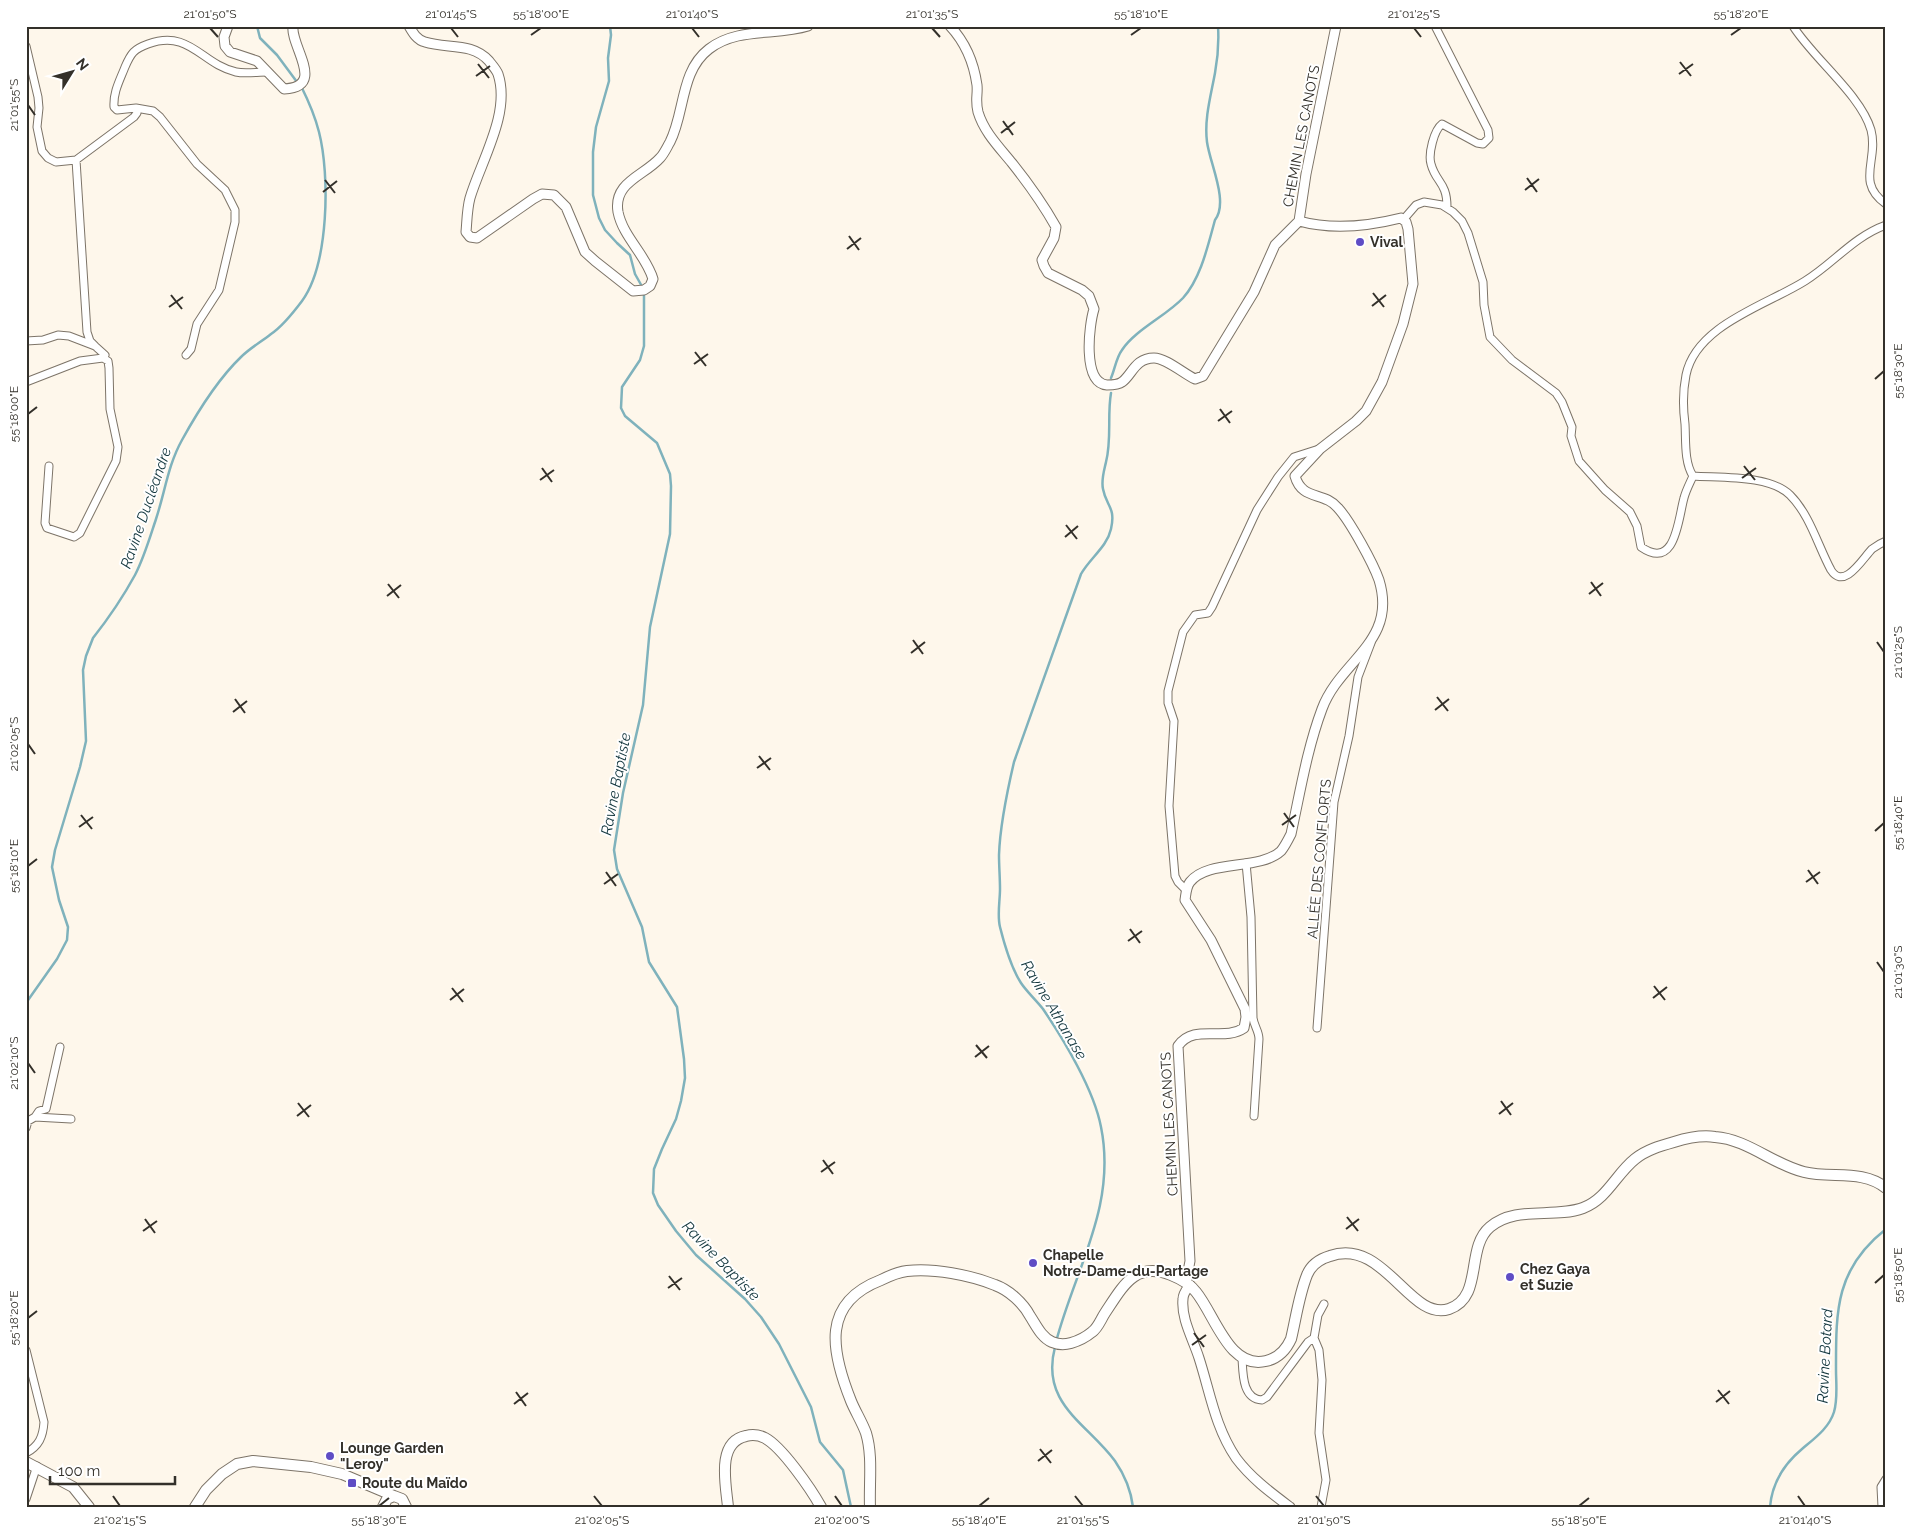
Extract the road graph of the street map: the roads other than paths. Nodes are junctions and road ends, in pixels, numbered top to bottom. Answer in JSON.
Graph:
{"nodes":[{"id":1,"x":228,"y":26,"type":"edge"},
{"id":2,"x":293,"y":26,"type":"edge"},
{"id":3,"x":409,"y":26,"type":"edge"},
{"id":4,"x":808,"y":26,"type":"edge"},
{"id":5,"x":950,"y":26,"type":"edge"},
{"id":6,"x":1336,"y":26,"type":"edge"},
{"id":7,"x":1435,"y":26,"type":"edge"},
{"id":8,"x":1793,"y":26,"type":"edge"},
{"id":9,"x":26,"y":46,"type":"edge"},
{"id":10,"x":266,"y":72,"type":"junction"},
{"id":11,"x":136,"y":108,"type":"junction"},
{"id":12,"x":76,"y":160,"type":"junction"},
{"id":13,"x":1886,"y":204,"type":"edge"},
{"id":14,"x":1447,"y":207,"type":"junction"},
{"id":15,"x":1403,"y":220,"type":"junction"},
{"id":16,"x":1299,"y":221,"type":"junction"},
{"id":17,"x":1886,"y":225,"type":"edge"},
{"id":18,"x":26,"y":341,"type":"edge"},
{"id":19,"x":95,"y":346,"type":"junction"},
{"id":20,"x":186,"y":355,"type":"dead end"},
{"id":21,"x":103,"y":358,"type":"junction"},
{"id":22,"x":26,"y":382,"type":"edge"},
{"id":23,"x":1320,"y":449,"type":"junction"},
{"id":24,"x":49,"y":466,"type":"dead end"},
{"id":25,"x":1693,"y":476,"type":"junction"},
{"id":26,"x":1886,"y":541,"type":"edge"},
{"id":27,"x":1373,"y":638,"type":"junction"},
{"id":28,"x":1246,"y":863,"type":"junction"},
{"id":29,"x":1186,"y":890,"type":"junction"},
{"id":30,"x":1316,"y":1028,"type":"dead end"},
{"id":31,"x":60,"y":1047,"type":"dead end"},
{"id":32,"x":1254,"y":1116,"type":"dead end"},
{"id":33,"x":35,"y":1117,"type":"junction"},
{"id":34,"x":71,"y":1119,"type":"dead end"},
{"id":35,"x":26,"y":1128,"type":"edge"},
{"id":36,"x":1886,"y":1188,"type":"edge"},
{"id":37,"x":1188,"y":1284,"type":"junction"},
{"id":38,"x":1324,"y":1304,"type":"dead end"},
{"id":39,"x":1314,"y":1338,"type":"junction"},
{"id":40,"x":26,"y":1350,"type":"edge"},
{"id":41,"x":1242,"y":1358,"type":"junction"},
{"id":42,"x":26,"y":1454,"type":"edge"},
{"id":43,"x":26,"y":1462,"type":"edge"},
{"id":44,"x":37,"y":1466,"type":"junction"},
{"id":45,"x":1886,"y":1479,"type":"edge"},
{"id":46,"x":375,"y":1488,"type":"junction"},
{"id":47,"x":394,"y":1496,"type":"junction"},
{"id":48,"x":26,"y":1499,"type":"edge"},
{"id":49,"x":384,"y":1505,"type":"edge"},
{"id":50,"x":408,"y":1505,"type":"edge"},
{"id":51,"x":88,"y":1507,"type":"edge"},
{"id":52,"x":195,"y":1507,"type":"edge"},
{"id":53,"x":728,"y":1507,"type":"edge"},
{"id":54,"x":821,"y":1507,"type":"edge"},
{"id":55,"x":870,"y":1507,"type":"edge"},
{"id":56,"x":1290,"y":1507,"type":"edge"},
{"id":57,"x":1321,"y":1507,"type":"edge"},
{"id":58,"x":1882,"y":1507,"type":"edge"}],
"edges":[{"from":1,"to":10,"type":"street"},
{"from":2,"to":10,"type":"street"},
{"from":3,"to":4,"type":"street"},
{"from":5,"to":16,"type":"street"},
{"from":6,"to":16,"type":"street","name":"CHEMIN LES CANOTS"},
{"from":7,"to":14,"type":"street"},
{"from":8,"to":13,"type":"street"},
{"from":9,"to":12,"type":"street"},
{"from":10,"to":11,"type":"street"},
{"from":11,"to":12,"type":"street"},
{"from":11,"to":20,"type":"street"},
{"from":12,"to":19,"type":"street"},
{"from":14,"to":15,"type":"street"},
{"from":14,"to":25,"type":"street"},
{"from":15,"to":16,"type":"street","name":"CHEMIN LES CANOTS"},
{"from":15,"to":23,"type":"street"},
{"from":17,"to":25,"type":"street"},
{"from":18,"to":19,"type":"street"},
{"from":19,"to":21,"type":"street"},
{"from":21,"to":22,"type":"street"},
{"from":21,"to":24,"type":"street"},
{"from":23,"to":27,"type":"street"},
{"from":23,"to":29,"type":"street"},
{"from":25,"to":26,"type":"street"},
{"from":27,"to":28,"type":"street"},
{"from":27,"to":30,"type":"street","name":"ALLÉE DES CONFLORTS"},
{"from":28,"to":29,"type":"street"},
{"from":28,"to":32,"type":"street"},
{"from":29,"to":37,"type":"street","name":"CHEMIN LES CANOTS"},
{"from":31,"to":33,"type":"street"},
{"from":33,"to":34,"type":"street"},
{"from":33,"to":35,"type":"street"},
{"from":36,"to":41,"type":"main road"},
{"from":37,"to":41,"type":"main road"},
{"from":37,"to":55,"type":"main road"},
{"from":37,"to":56,"type":"street"},
{"from":38,"to":39,"type":"street"},
{"from":39,"to":41,"type":"street"},
{"from":39,"to":57,"type":"street"},
{"from":40,"to":42,"type":"street"},
{"from":43,"to":44,"type":"main road"},
{"from":44,"to":48,"type":"street"},
{"from":44,"to":51,"type":"main road"},
{"from":45,"to":58,"type":"street"},
{"from":46,"to":47,"type":"main road"},
{"from":46,"to":49,"type":"main road"},
{"from":46,"to":52,"type":"main road"},
{"from":47,"to":49,"type":"main road"},
{"from":47,"to":50,"type":"main road"},
{"from":53,"to":54,"type":"main road"}]}
